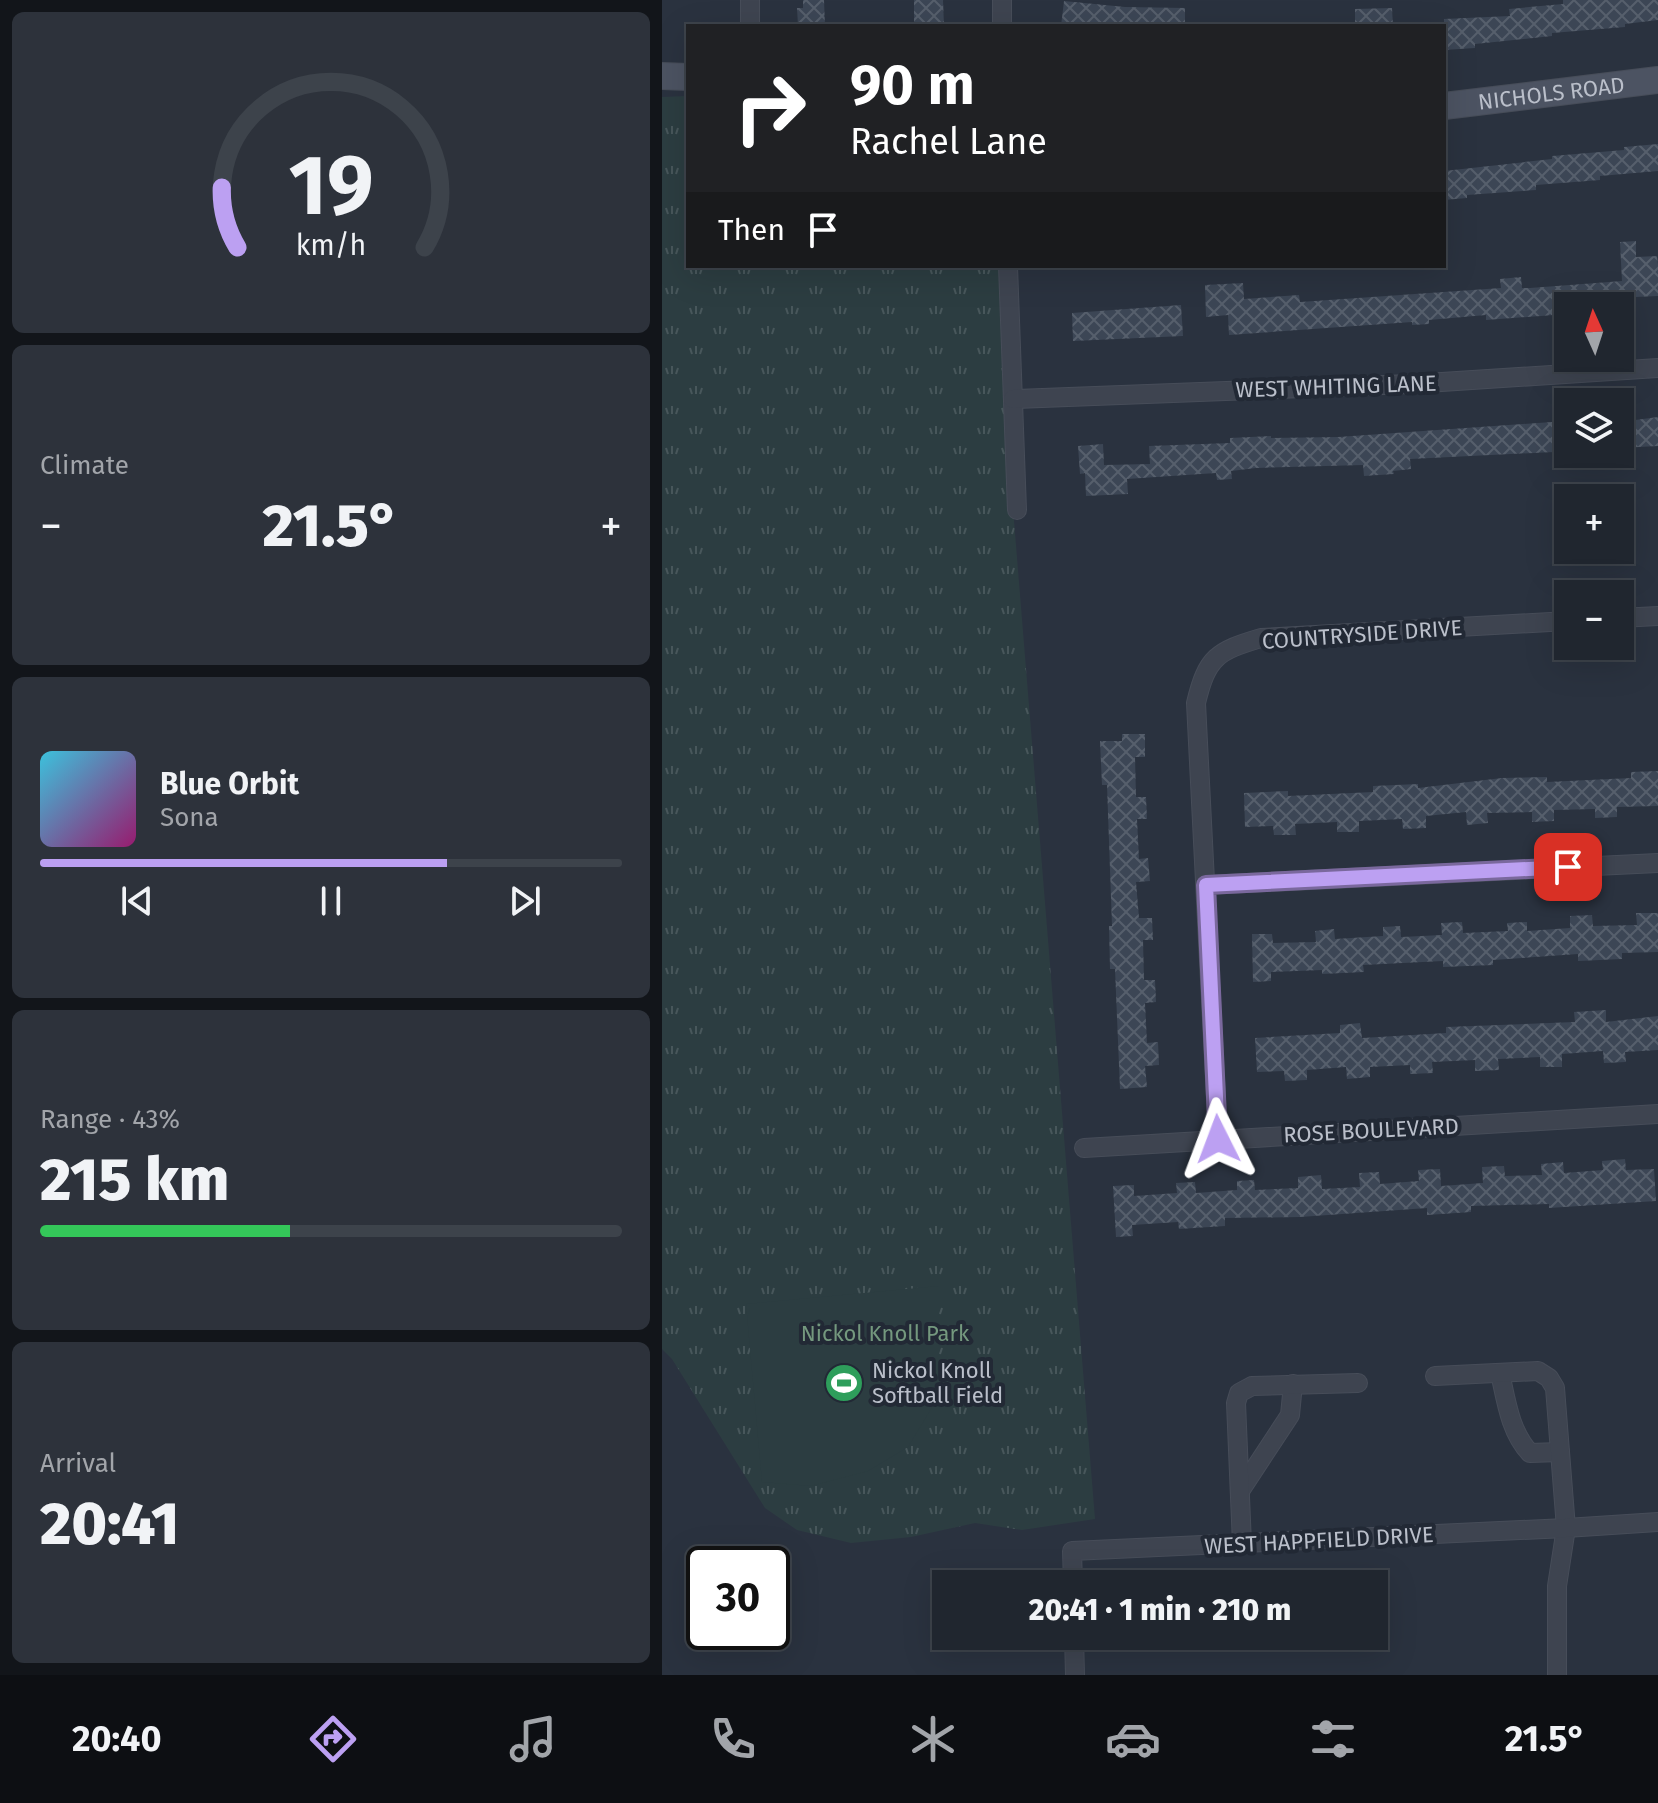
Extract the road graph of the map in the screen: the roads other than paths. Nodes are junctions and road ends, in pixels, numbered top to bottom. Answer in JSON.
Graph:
{"nodes":[{"id":1,"x":750,"y":0,"type":"edge"},
{"id":2,"x":1002,"y":0,"type":"edge"},
{"id":3,"x":750,"y":24,"type":"edge"},
{"id":4,"x":1002,"y":24,"type":"edge"},
{"id":5,"x":662,"y":76,"type":"edge"},
{"id":6,"x":686,"y":77,"type":"edge"},
{"id":7,"x":1658,"y":80,"type":"edge"},
{"id":8,"x":1446,"y":106,"type":"edge"},
{"id":9,"x":1008,"y":268,"type":"edge"},
{"id":10,"x":1658,"y":368,"type":"edge"},
{"id":11,"x":1013,"y":399,"type":"junction"},
{"id":12,"x":1017,"y":510,"type":"dead end"},
{"id":13,"x":1658,"y":616,"type":"edge"},
{"id":14,"x":1634,"y":617,"type":"edge"},
{"id":15,"x":1554,"y":622,"type":"edge"},
{"id":16,"x":1658,"y":863,"type":"edge"},
{"id":17,"x":1206,"y":885,"type":"junction"},
{"id":18,"x":1658,"y":1114,"type":"edge"},
{"id":19,"x":1218,"y":1139,"type":"junction"},
{"id":20,"x":1084,"y":1148,"type":"dead end"},
{"id":21,"x":1500,"y":1373,"type":"junction"},
{"id":22,"x":1435,"y":1376,"type":"dead end"},
{"id":23,"x":1358,"y":1383,"type":"dead end"},
{"id":24,"x":1293,"y":1384,"type":"junction"},
{"id":25,"x":1560,"y":1452,"type":"junction"},
{"id":26,"x":1240,"y":1491,"type":"junction"},
{"id":27,"x":1658,"y":1522,"type":"edge"},
{"id":28,"x":1566,"y":1528,"type":"junction"},
{"id":29,"x":1242,"y":1544,"type":"junction"},
{"id":30,"x":1073,"y":1570,"type":"edge"},
{"id":31,"x":1074,"y":1650,"type":"edge"},
{"id":32,"x":1075,"y":1675,"type":"edge"},
{"id":33,"x":1557,"y":1675,"type":"edge"}],
"edges":[{"from":1,"to":3,"type":"street"},
{"from":2,"to":4,"type":"street"},
{"from":5,"to":6,"type":"street"},
{"from":7,"to":8,"type":"street","name":"NICHOLS ROAD"},
{"from":9,"to":11,"type":"street"},
{"from":10,"to":11,"type":"street","name":"WEST WHITING LANE"},
{"from":11,"to":12,"type":"street"},
{"from":13,"to":14,"type":"street"},
{"from":15,"to":17,"type":"street","name":"COUNTRYSIDE DRIVE"},
{"from":16,"to":17,"type":"street"},
{"from":17,"to":19,"type":"street","name":"COUNTRYSIDE DRIVE"},
{"from":18,"to":19,"type":"street","name":"ROSE BOULEVARD"},
{"from":19,"to":20,"type":"street","name":"ROSE BOULEVARD"},
{"from":21,"to":22,"type":"street"},
{"from":21,"to":25,"type":"street"},
{"from":21,"to":25,"type":"street"},
{"from":23,"to":24,"type":"street"},
{"from":24,"to":26,"type":"street"},
{"from":24,"to":26,"type":"street"},
{"from":25,"to":28,"type":"street"},
{"from":26,"to":29,"type":"street"},
{"from":27,"to":28,"type":"street","name":"WEST HAPPFIELD DRIVE"},
{"from":28,"to":29,"type":"street","name":"WEST HAPPFIELD DRIVE"},
{"from":28,"to":33,"type":"street"},
{"from":29,"to":30,"type":"street","name":"WEST HAPPFIELD DRIVE"},
{"from":31,"to":32,"type":"street"}]}
